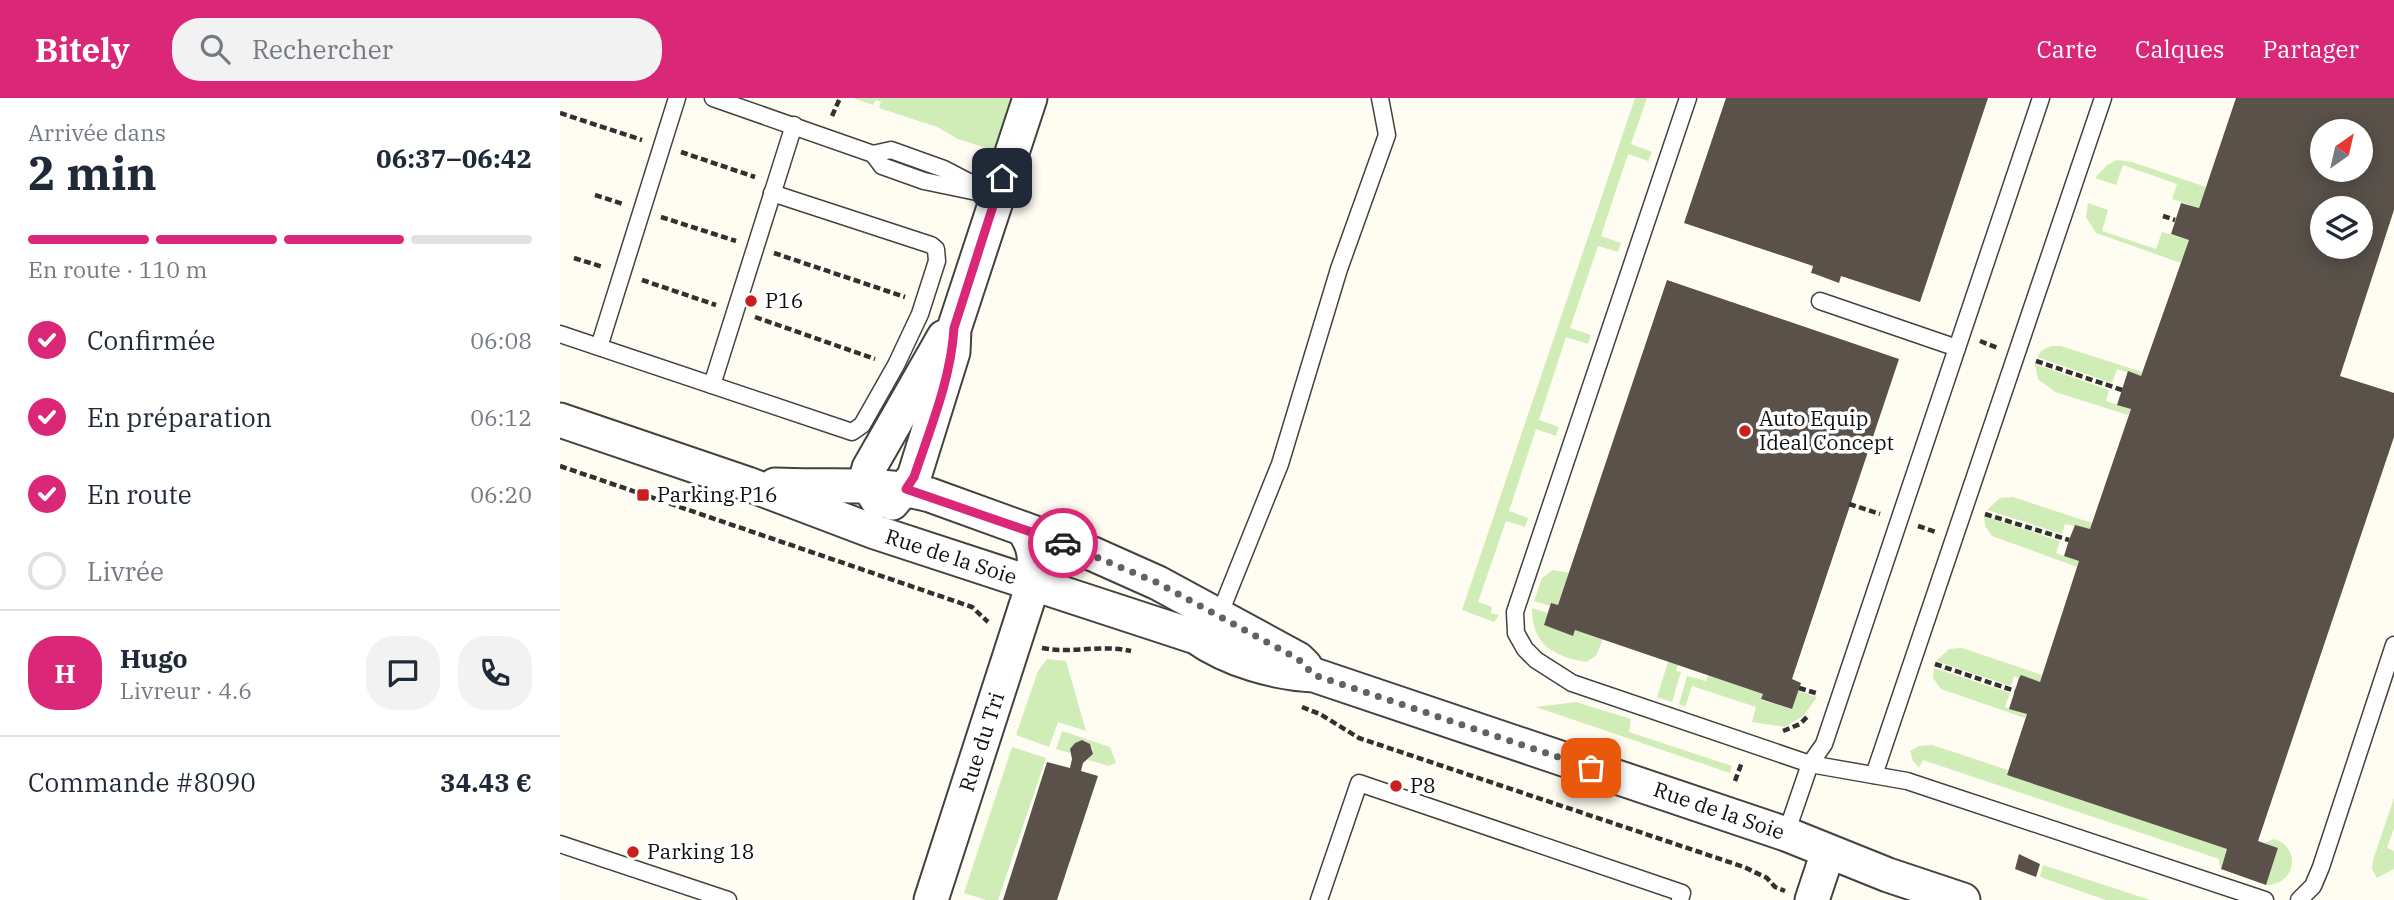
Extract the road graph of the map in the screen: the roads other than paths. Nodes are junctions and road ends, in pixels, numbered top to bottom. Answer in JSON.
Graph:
{"nodes":[{"id":1,"x":677,"y":98,"type":"edge"},
{"id":2,"x":713,"y":98,"type":"edge"},
{"id":3,"x":1030,"y":98,"type":"edge"},
{"id":4,"x":1380,"y":98,"type":"edge"},
{"id":5,"x":1688,"y":98,"type":"edge"},
{"id":6,"x":2041,"y":98,"type":"edge"},
{"id":7,"x":2103,"y":98,"type":"edge"},
{"id":8,"x":794,"y":125,"type":"junction"},
{"id":9,"x":773,"y":188,"type":"junction"},
{"id":10,"x":996,"y":196,"type":"junction"},
{"id":11,"x":1820,"y":301,"type":"dead end"},
{"id":12,"x":560,"y":334,"type":"edge"},
{"id":13,"x":599,"y":347,"type":"junction"},
{"id":14,"x":1957,"y":348,"type":"junction"},
{"id":15,"x":712,"y":385,"type":"junction"},
{"id":16,"x":560,"y":420,"type":"edge"},
{"id":17,"x":748,"y":484,"type":"junction"},
{"id":18,"x":883,"y":504,"type":"junction"},
{"id":19,"x":1023,"y":529,"type":"junction"},
{"id":20,"x":1033,"y":584,"type":"junction"},
{"id":21,"x":1207,"y":627,"type":"junction"},
{"id":22,"x":2394,"y":645,"type":"edge"},
{"id":23,"x":1810,"y":764,"type":"junction"},
{"id":24,"x":1874,"y":775,"type":"junction"},
{"id":25,"x":1786,"y":834,"type":"junction"},
{"id":26,"x":560,"y":844,"type":"edge"},
{"id":27,"x":1828,"y":852,"type":"junction"},
{"id":28,"x":1802,"y":897,"type":"edge"},
{"id":29,"x":728,"y":900,"type":"edge"},
{"id":30,"x":931,"y":900,"type":"edge"},
{"id":31,"x":1319,"y":900,"type":"edge"},
{"id":32,"x":1680,"y":900,"type":"edge"},
{"id":33,"x":1963,"y":900,"type":"edge"},
{"id":34,"x":2265,"y":900,"type":"edge"},
{"id":35,"x":2299,"y":900,"type":"edge"}],
"edges":[{"from":1,"to":13,"type":"lane"},
{"from":2,"to":8,"type":"lane"},
{"from":3,"to":10,"type":"street"},
{"from":4,"to":21,"type":"lane"},
{"from":5,"to":23,"type":"lane"},
{"from":6,"to":14,"type":"lane"},
{"from":7,"to":24,"type":"lane"},
{"from":8,"to":9,"type":"lane"},
{"from":8,"to":10,"type":"lane"},
{"from":9,"to":15,"type":"lane"},
{"from":9,"to":15,"type":"lane"},
{"from":10,"to":18,"type":"street"},
{"from":11,"to":14,"type":"lane"},
{"from":12,"to":13,"type":"lane"},
{"from":13,"to":15,"type":"lane"},
{"from":14,"to":23,"type":"lane"},
{"from":16,"to":17,"type":"street","name":"Rue de la Soie"},
{"from":17,"to":18,"type":"street","name":"Rue de la Soie"},
{"from":17,"to":18,"type":"street","name":"Rue de la Soie"},
{"from":18,"to":19,"type":"street","name":"Rue de la Soie"},
{"from":18,"to":20,"type":"street","name":"Rue de la Soie"},
{"from":19,"to":20,"type":"street","name":"Rue du Tri"},
{"from":19,"to":21,"type":"street","name":"Rue de la Soie"},
{"from":20,"to":21,"type":"street","name":"Rue de la Soie"},
{"from":20,"to":30,"type":"street","name":"Rue du Tri"},
{"from":21,"to":25,"type":"street","name":"Rue de la Soie"},
{"from":22,"to":35,"type":"lane"},
{"from":23,"to":24,"type":"lane"},
{"from":23,"to":25,"type":"lane"},
{"from":24,"to":34,"type":"lane"},
{"from":25,"to":27,"type":"street","name":"Rue de la Soie"},
{"from":26,"to":29,"type":"lane"},
{"from":27,"to":28,"type":"street"},
{"from":27,"to":33,"type":"street","name":"Rue de la Soie"},
{"from":31,"to":32,"type":"lane"}]}
